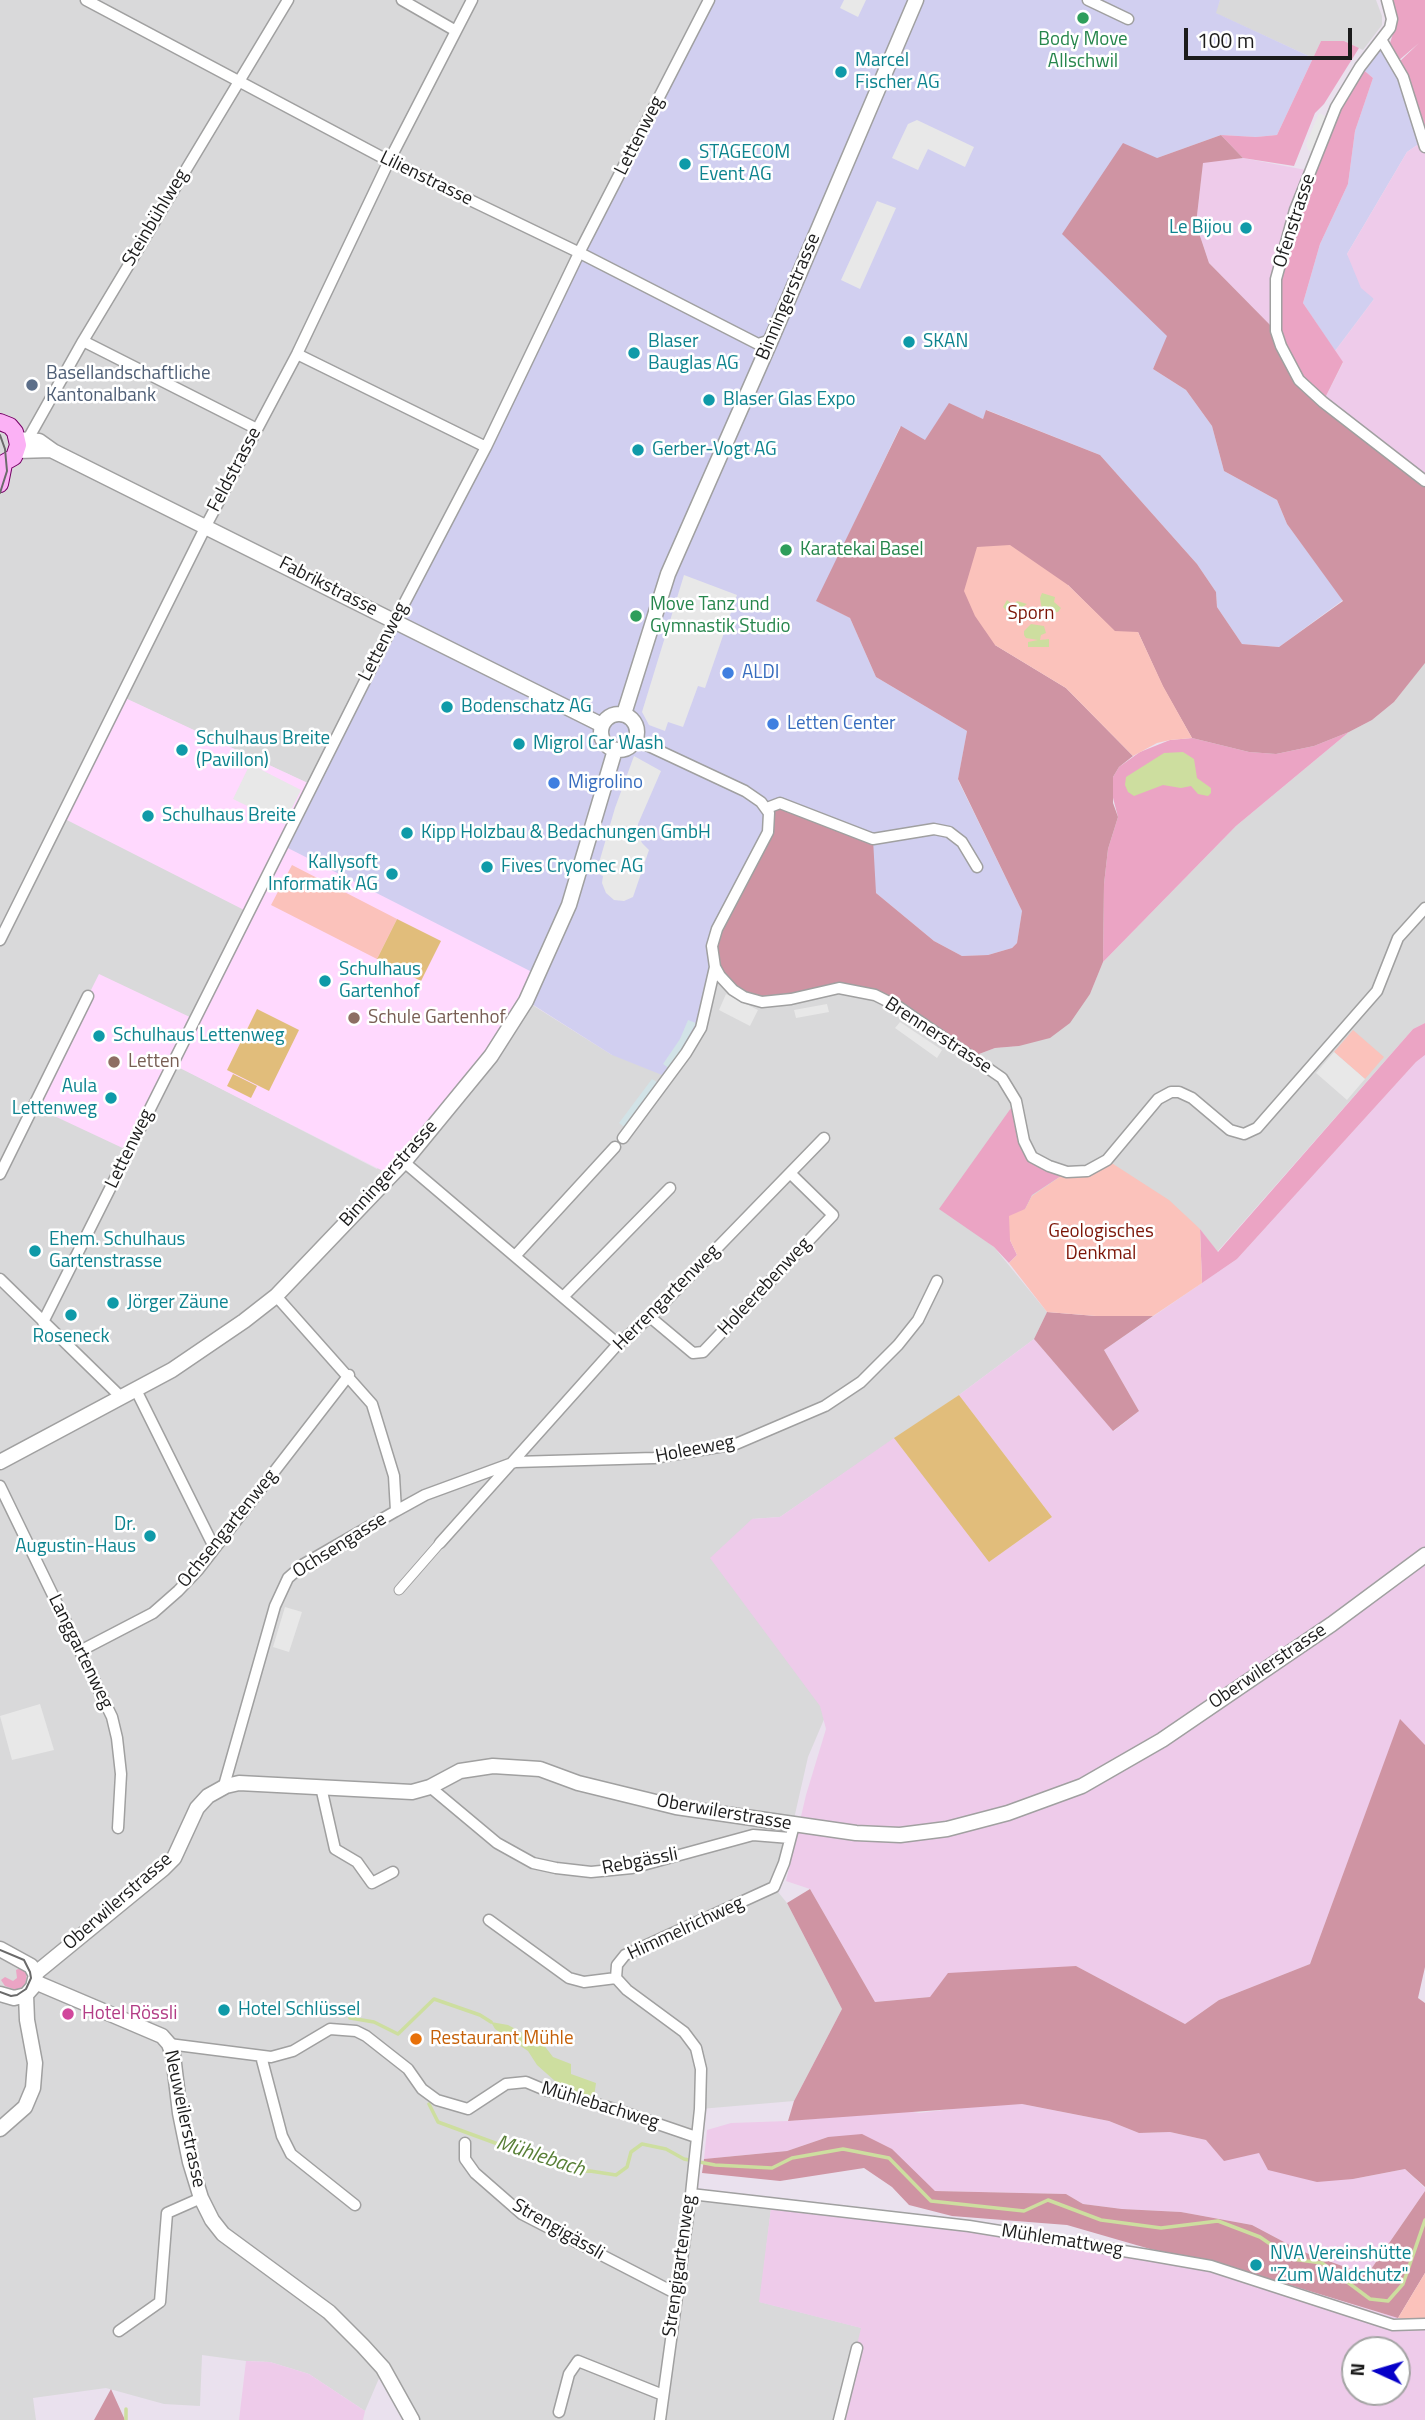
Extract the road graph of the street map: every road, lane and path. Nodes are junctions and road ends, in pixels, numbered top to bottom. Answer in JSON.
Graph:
{"nodes":[{"id":1,"x":86,"y":0,"type":"edge"},
{"id":2,"x":288,"y":0,"type":"edge"},
{"id":3,"x":402,"y":0,"type":"edge"},
{"id":4,"x":471,"y":0,"type":"edge"},
{"id":5,"x":709,"y":0,"type":"edge"},
{"id":6,"x":916,"y":0,"type":"edge"},
{"id":7,"x":1088,"y":0,"type":"edge"},
{"id":8,"x":1387,"y":0,"type":"edge"},
{"id":9,"x":1128,"y":19,"type":"dead end"},
{"id":10,"x":456,"y":31,"type":"junction"},
{"id":11,"x":1382,"y":41,"type":"junction"},
{"id":12,"x":239,"y":81,"type":"junction"},
{"id":13,"x":1425,"y":148,"type":"edge"},
{"id":14,"x":389,"y":161,"type":"junction"},
{"id":15,"x":580,"y":253,"type":"junction"},
{"id":16,"x":83,"y":341,"type":"junction"},
{"id":17,"x":771,"y":341,"type":"junction"},
{"id":18,"x":297,"y":354,"type":"junction"},
{"id":19,"x":0,"y":422,"type":"edge"},
{"id":20,"x":257,"y":429,"type":"junction"},
{"id":21,"x":21,"y":443,"type":"junction"},
{"id":22,"x":486,"y":447,"type":"junction"},
{"id":23,"x":2,"y":464,"type":"edge"},
{"id":24,"x":1425,"y":481,"type":"edge"},
{"id":25,"x":0,"y":484,"type":"edge"},
{"id":26,"x":206,"y":526,"type":"junction"},
{"id":27,"x":395,"y":621,"type":"junction"},
{"id":28,"x":624,"y":714,"type":"junction"},
{"id":29,"x":602,"y":725,"type":"junction"},
{"id":30,"x":636,"y":740,"type":"junction"},
{"id":31,"x":615,"y":750,"type":"junction"},
{"id":32,"x":766,"y":807,"type":"junction"},
{"id":33,"x":977,"y":867,"type":"dead end"},
{"id":34,"x":1425,"y":908,"type":"edge"},
{"id":35,"x":0,"y":940,"type":"edge"},
{"id":36,"x":715,"y":967,"type":"junction"},
{"id":37,"x":88,"y":996,"type":"dead end"},
{"id":38,"x":623,"y":1138,"type":"dead end"},
{"id":39,"x":824,"y":1138,"type":"dead end"},
{"id":40,"x":615,"y":1147,"type":"dead end"},
{"id":41,"x":404,"y":1162,"type":"junction"},
{"id":42,"x":0,"y":1174,"type":"edge"},
{"id":43,"x":791,"y":1174,"type":"junction"},
{"id":44,"x":670,"y":1188,"type":"dead end"},
{"id":45,"x":515,"y":1256,"type":"junction"},
{"id":46,"x":0,"y":1279,"type":"edge"},
{"id":47,"x":937,"y":1281,"type":"dead end"},
{"id":48,"x":276,"y":1296,"type":"junction"},
{"id":49,"x":563,"y":1297,"type":"junction"},
{"id":50,"x":650,"y":1317,"type":"junction"},
{"id":51,"x":43,"y":1322,"type":"junction"},
{"id":52,"x":618,"y":1345,"type":"junction"},
{"id":53,"x":349,"y":1375,"type":"junction"},
{"id":54,"x":136,"y":1390,"type":"junction"},
{"id":55,"x":122,"y":1398,"type":"junction"},
{"id":56,"x":0,"y":1462,"type":"edge"},
{"id":57,"x":515,"y":1462,"type":"junction"},
{"id":58,"x":0,"y":1486,"type":"edge"},
{"id":59,"x":396,"y":1511,"type":"junction"},
{"id":60,"x":440,"y":1543,"type":"joint"},
{"id":61,"x":214,"y":1546,"type":"junction"},
{"id":62,"x":1425,"y":1555,"type":"edge"},
{"id":63,"x":399,"y":1590,"type":"dead end"},
{"id":64,"x":80,"y":1651,"type":"junction"},
{"id":65,"x":226,"y":1786,"type":"junction"},
{"id":66,"x":321,"y":1787,"type":"junction"},
{"id":67,"x":430,"y":1787,"type":"junction"},
{"id":68,"x":118,"y":1828,"type":"dead end"},
{"id":69,"x":792,"y":1831,"type":"junction"},
{"id":70,"x":393,"y":1872,"type":"dead end"},
{"id":71,"x":489,"y":1920,"type":"dead end"},
{"id":72,"x":0,"y":1949,"type":"edge"},
{"id":73,"x":36,"y":1977,"type":"junction"},
{"id":74,"x":616,"y":1978,"type":"junction"},
{"id":75,"x":0,"y":1994,"type":"edge"},
{"id":76,"x":26,"y":1995,"type":"junction"},
{"id":77,"x":169,"y":2044,"type":"junction"},
{"id":78,"x":261,"y":2056,"type":"junction"},
{"id":79,"x":0,"y":2129,"type":"edge"},
{"id":80,"x":696,"y":2137,"type":"junction"},
{"id":81,"x":465,"y":2143,"type":"dead end"},
{"id":82,"x":691,"y":2190,"type":"junction"},
{"id":83,"x":201,"y":2198,"type":"junction"},
{"id":84,"x":355,"y":2205,"type":"dead end"},
{"id":85,"x":677,"y":2294,"type":"junction"},
{"id":86,"x":1425,"y":2324,"type":"edge"},
{"id":87,"x":119,"y":2330,"type":"dead end"},
{"id":88,"x":857,"y":2348,"type":"dead end"},
{"id":89,"x":663,"y":2395,"type":"junction"},
{"id":90,"x":559,"y":2413,"type":"dead end"},
{"id":91,"x":412,"y":2420,"type":"edge"},
{"id":92,"x":660,"y":2420,"type":"edge"},
{"id":93,"x":839,"y":2420,"type":"edge"}],
"edges":[{"from":1,"to":12,"type":"street","name":"Lilienstrasse"},
{"from":2,"to":12,"type":"street","name":"Steinbühlweg"},
{"from":3,"to":10,"type":"street"},
{"from":4,"to":10,"type":"street","name":"Feldstrasse"},
{"from":5,"to":15,"type":"street","name":"Lettenweg"},
{"from":6,"to":17,"type":"street","name":"Binningerstrasse"},
{"from":7,"to":9,"type":"street"},
{"from":8,"to":11,"type":"street"},
{"from":10,"to":14,"type":"street","name":"Feldstrasse"},
{"from":11,"to":13,"type":"street"},
{"from":11,"to":24,"type":"street","name":"Ofenstrasse"},
{"from":12,"to":14,"type":"street","name":"Lilienstrasse"},
{"from":12,"to":16,"type":"street","name":"Steinbühlweg"},
{"from":14,"to":15,"type":"street","name":"Lilienstrasse"},
{"from":14,"to":18,"type":"street","name":"Feldstrasse"},
{"from":15,"to":17,"type":"street","name":"Lilienstrasse"},
{"from":15,"to":22,"type":"street","name":"Lettenweg"},
{"from":16,"to":20,"type":"street"},
{"from":16,"to":21,"type":"street","name":"Steinbühlweg"},
{"from":17,"to":28,"type":"street","name":"Binningerstrasse"},
{"from":18,"to":20,"type":"street","name":"Feldstrasse"},
{"from":18,"to":22,"type":"street"},
{"from":19,"to":21,"type":"main road"},
{"from":20,"to":26,"type":"street","name":"Feldstrasse"},
{"from":21,"to":23,"type":"main road"},
{"from":21,"to":26,"type":"street","name":"Fabrikstrasse"},
{"from":22,"to":27,"type":"street","name":"Lettenweg"},
{"from":23,"to":25,"type":"main road"},
{"from":26,"to":27,"type":"street","name":"Fabrikstrasse"},
{"from":26,"to":35,"type":"street","name":"Feldstrasse"},
{"from":27,"to":29,"type":"street","name":"Fabrikstrasse"},
{"from":27,"to":51,"type":"street","name":"Lettenweg"},
{"from":28,"to":29,"type":"street"},
{"from":28,"to":30,"type":"street"},
{"from":29,"to":31,"type":"street"},
{"from":30,"to":31,"type":"street"},
{"from":30,"to":32,"type":"street"},
{"from":31,"to":41,"type":"street","name":"Binningerstrasse"},
{"from":32,"to":33,"type":"street"},
{"from":32,"to":36,"type":"street"},
{"from":34,"to":36,"type":"street","name":"Brennerstrasse"},
{"from":36,"to":38,"type":"street"},
{"from":37,"to":42,"type":"street"},
{"from":39,"to":43,"type":"street","name":"Herrengartenweg"},
{"from":40,"to":45,"type":"street"},
{"from":41,"to":45,"type":"street"},
{"from":41,"to":48,"type":"street","name":"Binningerstrasse"},
{"from":43,"to":50,"type":"street","name":"Herrengartenweg"},
{"from":43,"to":50,"type":"street","name":"Holeerebenweg"},
{"from":44,"to":49,"type":"street"},
{"from":45,"to":49,"type":"street"},
{"from":46,"to":51,"type":"street"},
{"from":47,"to":57,"type":"street","name":"Holeeweg"},
{"from":48,"to":53,"type":"street","name":"Ochsengasse"},
{"from":48,"to":54,"type":"street","name":"Binningerstrasse"},
{"from":49,"to":52,"type":"street"},
{"from":50,"to":52,"type":"street","name":"Herrengartenweg"},
{"from":51,"to":55,"type":"street"},
{"from":52,"to":57,"type":"street","name":"Herrengartenweg"},
{"from":53,"to":59,"type":"street","name":"Ochsengasse"},
{"from":53,"to":61,"type":"street","name":"Ochsengartenweg"},
{"from":54,"to":55,"type":"street","name":"Binningerstrasse"},
{"from":54,"to":61,"type":"street"},
{"from":55,"to":56,"type":"street","name":"Binningerstrasse"},
{"from":57,"to":59,"type":"street","name":"Holeeweg"},
{"from":57,"to":60,"type":"street","name":"Herrengartenweg"},
{"from":58,"to":64,"type":"street","name":"Langgartenweg"},
{"from":59,"to":65,"type":"street","name":"Ochsengasse"},
{"from":60,"to":63,"type":"street"},
{"from":61,"to":64,"type":"street","name":"Ochsengartenweg"},
{"from":62,"to":69,"type":"street","name":"Oberwilerstrasse"},
{"from":64,"to":68,"type":"street","name":"Langgartenweg"},
{"from":65,"to":66,"type":"street","name":"Oberwilerstrasse"},
{"from":65,"to":73,"type":"street","name":"Oberwilerstrasse"},
{"from":66,"to":67,"type":"street","name":"Oberwilerstrasse"},
{"from":66,"to":70,"type":"street"},
{"from":67,"to":69,"type":"street","name":"Oberwilerstrasse"},
{"from":67,"to":69,"type":"street","name":"Rebgässli"},
{"from":69,"to":74,"type":"street","name":"Himmelrichweg"},
{"from":71,"to":74,"type":"street"},
{"from":72,"to":73,"type":"street","name":"Neuweilerstrasse"},
{"from":73,"to":76,"type":"street","name":"Oberwilerstrasse"},
{"from":73,"to":77,"type":"street","name":"Neuweilerstrasse"},
{"from":74,"to":80,"type":"street","name":"Himmelrichweg"},
{"from":75,"to":76,"type":"street"},
{"from":76,"to":79,"type":"street"},
{"from":77,"to":78,"type":"street","name":"Mühlebachweg"},
{"from":77,"to":83,"type":"street","name":"Neuweilerstrasse"},
{"from":78,"to":80,"type":"street","name":"Mühlebachweg"},
{"from":78,"to":84,"type":"street"},
{"from":80,"to":82,"type":"street","name":"Strengigartenweg"},
{"from":81,"to":85,"type":"street","name":"Strengigässli"},
{"from":82,"to":85,"type":"street","name":"Strengigartenweg"},
{"from":82,"to":86,"type":"street","name":"Mühlemattweg"},
{"from":83,"to":87,"type":"street"},
{"from":83,"to":91,"type":"street","name":"Neuweilerstrasse"},
{"from":85,"to":89,"type":"street","name":"Strengigartenweg"},
{"from":88,"to":93,"type":"street"},
{"from":89,"to":90,"type":"street"},
{"from":89,"to":92,"type":"street","name":"Strengigartenweg"}]}
